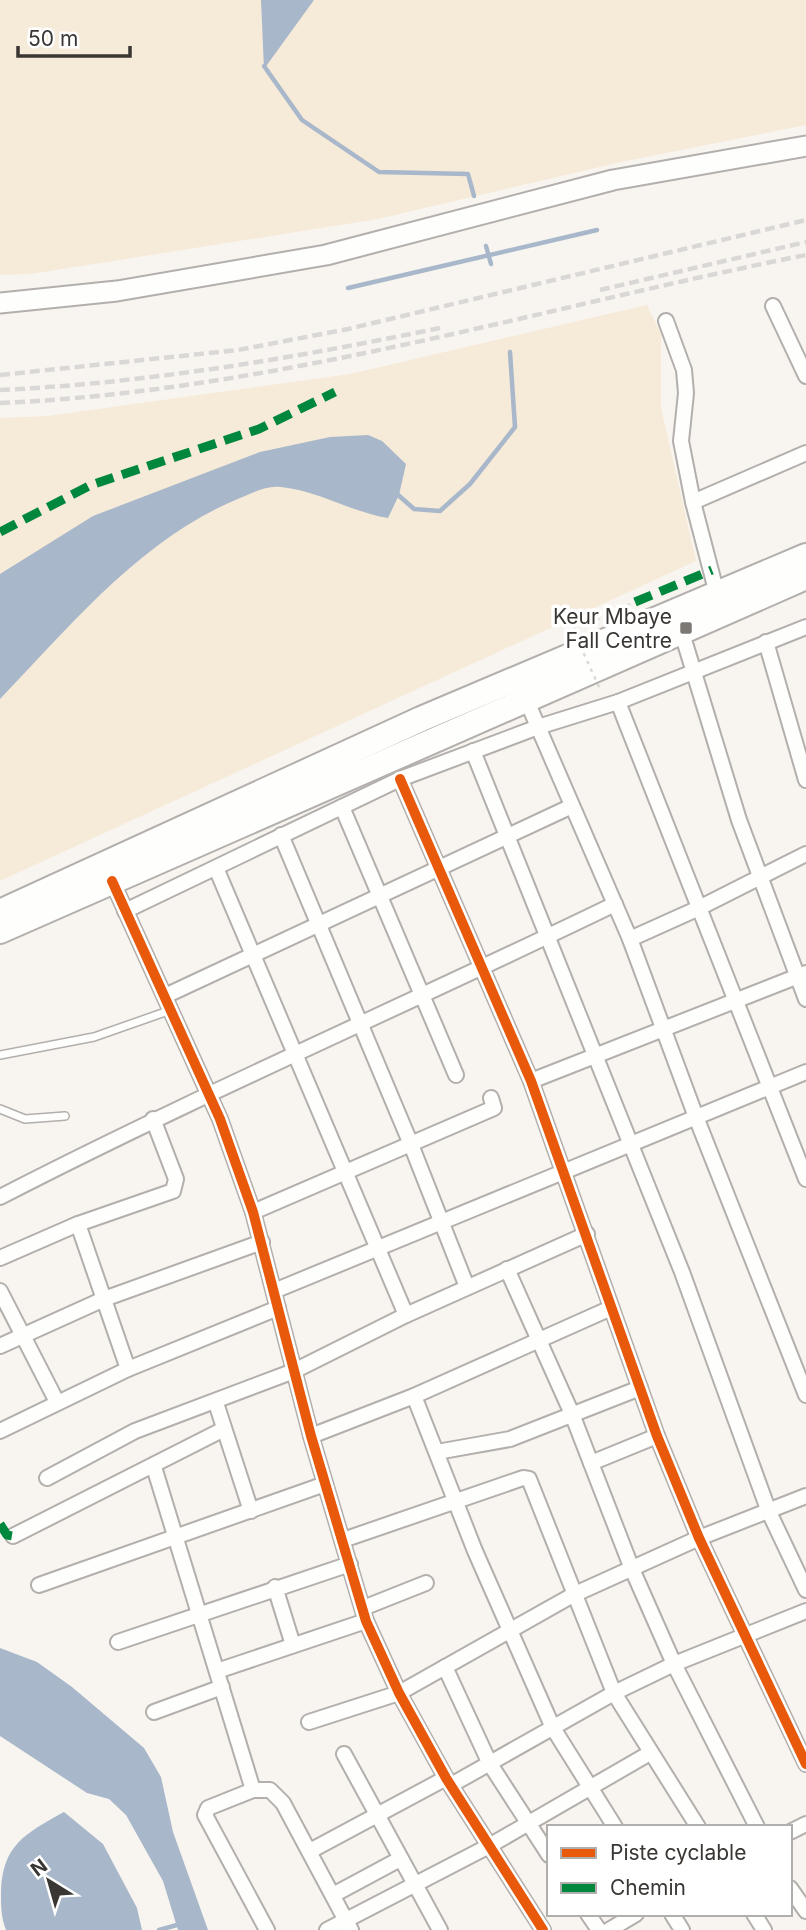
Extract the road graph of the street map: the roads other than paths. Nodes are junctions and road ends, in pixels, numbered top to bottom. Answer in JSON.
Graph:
{"nodes":[{"id":1,"x":806,"y":146,"type":"edge"},
{"id":2,"x":0,"y":303,"type":"edge"},
{"id":3,"x":773,"y":306,"type":"dead end"},
{"id":4,"x":666,"y":321,"type":"dead end"},
{"id":5,"x":806,"y":376,"type":"edge"},
{"id":6,"x":806,"y":453,"type":"edge"},
{"id":7,"x":693,"y":502,"type":"junction"},
{"id":8,"x":806,"y":556,"type":"edge"},
{"id":9,"x":806,"y":577,"type":"edge"},
{"id":10,"x":718,"y":594,"type":"junction"},
{"id":11,"x":806,"y":627,"type":"edge"},
{"id":12,"x":681,"y":630,"type":"junction"},
{"id":13,"x":766,"y":642,"type":"junction"},
{"id":14,"x":695,"y":672,"type":"junction"},
{"id":15,"x":526,"y":699,"type":"junction"},
{"id":16,"x":618,"y":702,"type":"junction"},
{"id":17,"x":538,"y":727,"type":"junction"},
{"id":18,"x":473,"y":751,"type":"junction"},
{"id":19,"x":400,"y":779,"type":"junction"},
{"id":20,"x":806,"y":780,"type":"edge"},
{"id":21,"x":572,"y":806,"type":"junction"},
{"id":22,"x":342,"y":807,"type":"junction"},
{"id":23,"x":281,"y":835,"type":"junction"},
{"id":24,"x":506,"y":837,"type":"junction"},
{"id":25,"x":806,"y":854,"type":"edge"},
{"id":26,"x":216,"y":868,"type":"junction"},
{"id":27,"x":440,"y":868,"type":"junction"},
{"id":28,"x":761,"y":874,"type":"junction"},
{"id":29,"x":112,"y":881,"type":"junction"},
{"id":30,"x":380,"y":896,"type":"junction"},
{"id":31,"x":615,"y":904,"type":"junction"},
{"id":32,"x":699,"y":908,"type":"junction"},
{"id":33,"x":125,"y":911,"type":"junction"},
{"id":34,"x":0,"y":912,"type":"edge"},
{"id":35,"x":317,"y":925,"type":"junction"},
{"id":36,"x":0,"y":931,"type":"edge"},
{"id":37,"x":548,"y":937,"type":"junction"},
{"id":38,"x":630,"y":939,"type":"junction"},
{"id":39,"x":253,"y":956,"type":"junction"},
{"id":40,"x":483,"y":968,"type":"junction"},
{"id":41,"x":802,"y":975,"type":"edge"},
{"id":42,"x":424,"y":994,"type":"junction"},
{"id":43,"x":806,"y":999,"type":"edge"},
{"id":44,"x":735,"y":1000,"type":"junction"},
{"id":45,"x":168,"y":1003,"type":"junction"},
{"id":46,"x":359,"y":1023,"type":"junction"},
{"id":47,"x":663,"y":1028,"type":"junction"},
{"id":48,"x":294,"y":1052,"type":"junction"},
{"id":49,"x":0,"y":1055,"type":"edge"},
{"id":50,"x":595,"y":1055,"type":"junction"},
{"id":51,"x":806,"y":1072,"type":"edge"},
{"id":52,"x":456,"y":1075,"type":"dead end"},
{"id":53,"x":531,"y":1081,"type":"junction"},
{"id":54,"x":770,"y":1087,"type":"junction"},
{"id":55,"x":208,"y":1094,"type":"junction"},
{"id":56,"x":491,"y":1098,"type":"dead end"},
{"id":57,"x":0,"y":1109,"type":"edge"},
{"id":58,"x":65,"y":1116,"type":"dead end"},
{"id":59,"x":695,"y":1117,"type":"junction"},
{"id":60,"x":153,"y":1119,"type":"junction"},
{"id":61,"x":410,"y":1143,"type":"junction"},
{"id":62,"x":629,"y":1145,"type":"junction"},
{"id":63,"x":565,"y":1171,"type":"junction"},
{"id":64,"x":344,"y":1172,"type":"junction"},
{"id":65,"x":806,"y":1178,"type":"edge"},
{"id":66,"x":0,"y":1198,"type":"edge"},
{"id":67,"x":253,"y":1212,"type":"junction"},
{"id":68,"x":441,"y":1222,"type":"junction"},
{"id":69,"x":78,"y":1224,"type":"junction"},
{"id":70,"x":587,"y":1234,"type":"junction"},
{"id":71,"x":262,"y":1242,"type":"junction"},
{"id":72,"x":377,"y":1249,"type":"junction"},
{"id":73,"x":0,"y":1258,"type":"edge"},
{"id":74,"x":507,"y":1269,"type":"junction"},
{"id":75,"x":467,"y":1287,"type":"junction"},
{"id":76,"x":0,"y":1291,"type":"edge"},
{"id":77,"x":274,"y":1291,"type":"junction"},
{"id":78,"x":104,"y":1299,"type":"junction"},
{"id":79,"x":278,"y":1308,"type":"junction"},
{"id":80,"x":611,"y":1308,"type":"junction"},
{"id":81,"x":406,"y":1315,"type":"junction"},
{"id":82,"x":23,"y":1335,"type":"junction"},
{"id":83,"x":539,"y":1340,"type":"junction"},
{"id":84,"x":0,"y":1346,"type":"edge"},
{"id":85,"x":128,"y":1369,"type":"junction"},
{"id":86,"x":293,"y":1371,"type":"junction"},
{"id":87,"x":639,"y":1388,"type":"junction"},
{"id":88,"x":806,"y":1395,"type":"edge"},
{"id":89,"x":414,"y":1396,"type":"junction"},
{"id":90,"x":57,"y":1402,"type":"junction"},
{"id":91,"x":216,"y":1403,"type":"junction"},
{"id":92,"x":572,"y":1414,"type":"junction"},
{"id":93,"x":223,"y":1429,"type":"junction"},
{"id":94,"x":0,"y":1431,"type":"edge"},
{"id":95,"x":311,"y":1436,"type":"junction"},
{"id":96,"x":657,"y":1436,"type":"junction"},
{"id":97,"x":437,"y":1452,"type":"junction"},
{"id":98,"x":591,"y":1462,"type":"junction"},
{"id":99,"x":154,"y":1467,"type":"junction"},
{"id":100,"x":47,"y":1478,"type":"dead end"},
{"id":101,"x":325,"y":1483,"type":"junction"},
{"id":102,"x":806,"y":1496,"type":"edge"},
{"id":103,"x":456,"y":1499,"type":"junction"},
{"id":104,"x":251,"y":1511,"type":"junction"},
{"id":105,"x":769,"y":1512,"type":"junction"},
{"id":106,"x":13,"y":1536,"type":"dead end"},
{"id":107,"x":176,"y":1538,"type":"junction"},
{"id":108,"x":699,"y":1538,"type":"junction"},
{"id":109,"x":343,"y":1540,"type":"junction"},
{"id":110,"x":350,"y":1564,"type":"junction"},
{"id":111,"x":632,"y":1569,"type":"junction"},
{"id":112,"x":426,"y":1583,"type":"dead end"},
{"id":113,"x":39,"y":1585,"type":"dead end"},
{"id":114,"x":275,"y":1587,"type":"junction"},
{"id":115,"x":806,"y":1590,"type":"edge"},
{"id":116,"x":573,"y":1595,"type":"junction"},
{"id":117,"x":806,"y":1611,"type":"edge"},
{"id":118,"x":198,"y":1614,"type":"junction"},
{"id":119,"x":364,"y":1614,"type":"junction"},
{"id":120,"x":512,"y":1629,"type":"junction"},
{"id":121,"x":747,"y":1635,"type":"junction"},
{"id":122,"x":118,"y":1642,"type":"dead end"},
{"id":123,"x":293,"y":1645,"type":"junction"},
{"id":124,"x":674,"y":1664,"type":"junction"},
{"id":125,"x":445,"y":1667,"type":"junction"},
{"id":126,"x":217,"y":1671,"type":"junction"},
{"id":127,"x":222,"y":1687,"type":"junction"},
{"id":128,"x":399,"y":1693,"type":"junction"},
{"id":129,"x":614,"y":1693,"type":"junction"},
{"id":130,"x":154,"y":1712,"type":"dead end"},
{"id":131,"x":309,"y":1722,"type":"dead end"},
{"id":132,"x":552,"y":1728,"type":"junction"},
{"id":133,"x":650,"y":1753,"type":"junction"},
{"id":134,"x":344,"y":1754,"type":"dead end"},
{"id":135,"x":490,"y":1764,"type":"junction"},
{"id":136,"x":806,"y":1764,"type":"edge"},
{"id":137,"x":449,"y":1781,"type":"junction"},
{"id":138,"x":589,"y":1788,"type":"junction"},
{"id":139,"x":253,"y":1790,"type":"junction"},
{"id":140,"x":377,"y":1815,"type":"junction"},
{"id":141,"x":528,"y":1824,"type":"junction"},
{"id":142,"x":614,"y":1825,"type":"edge"},
{"id":143,"x":697,"y":1825,"type":"edge"},
{"id":144,"x":756,"y":1825,"type":"edge"},
{"id":145,"x":489,"y":1846,"type":"junction"},
{"id":146,"x":310,"y":1851,"type":"junction"},
{"id":147,"x":547,"y":1852,"type":"edge"},
{"id":148,"x":400,"y":1859,"type":"junction"},
{"id":149,"x":414,"y":1885,"type":"junction"},
{"id":150,"x":792,"y":1891,"type":"edge"},
{"id":151,"x":332,"y":1895,"type":"junction"},
{"id":152,"x":806,"y":1911,"type":"edge"},
{"id":153,"x":632,"y":1916,"type":"edge"},
{"id":154,"x":349,"y":1926,"type":"edge"},
{"id":155,"x":267,"y":1930,"type":"edge"},
{"id":156,"x":327,"y":1930,"type":"edge"},
{"id":157,"x":440,"y":1930,"type":"edge"},
{"id":158,"x":543,"y":1930,"type":"edge"},
{"id":159,"x":608,"y":1930,"type":"edge"}],
"edges":[{"from":1,"to":2,"type":"street"},
{"from":3,"to":5,"type":"street"},
{"from":4,"to":7,"type":"street"},
{"from":6,"to":7,"type":"street"},
{"from":7,"to":10,"type":"street"},
{"from":8,"to":10,"type":"highway"},
{"from":9,"to":12,"type":"highway"},
{"from":10,"to":34,"type":"highway"},
{"from":11,"to":13,"type":"street"},
{"from":12,"to":14,"type":"street"},
{"from":12,"to":15,"type":"highway"},
{"from":13,"to":14,"type":"street"},
{"from":13,"to":20,"type":"street"},
{"from":14,"to":16,"type":"street"},
{"from":14,"to":28,"type":"street"},
{"from":15,"to":17,"type":"street"},
{"from":15,"to":29,"type":"highway"},
{"from":16,"to":17,"type":"street"},
{"from":16,"to":32,"type":"street"},
{"from":17,"to":18,"type":"street"},
{"from":17,"to":21,"type":"street"},
{"from":18,"to":19,"type":"street"},
{"from":18,"to":24,"type":"street"},
{"from":19,"to":22,"type":"street"},
{"from":19,"to":27,"type":"street"},
{"from":21,"to":24,"type":"street"},
{"from":21,"to":31,"type":"street"},
{"from":22,"to":23,"type":"street"},
{"from":22,"to":30,"type":"street"},
{"from":23,"to":26,"type":"street"},
{"from":23,"to":35,"type":"street"},
{"from":24,"to":27,"type":"street"},
{"from":24,"to":37,"type":"street"},
{"from":25,"to":28,"type":"street"},
{"from":26,"to":33,"type":"street"},
{"from":26,"to":39,"type":"street"},
{"from":27,"to":30,"type":"street"},
{"from":27,"to":40,"type":"street"},
{"from":28,"to":32,"type":"street"},
{"from":28,"to":41,"type":"street"},
{"from":29,"to":33,"type":"street"},
{"from":29,"to":36,"type":"highway"},
{"from":30,"to":35,"type":"street"},
{"from":30,"to":42,"type":"street"},
{"from":31,"to":37,"type":"street"},
{"from":31,"to":38,"type":"street"},
{"from":32,"to":38,"type":"street"},
{"from":32,"to":44,"type":"street"},
{"from":33,"to":45,"type":"street"},
{"from":35,"to":39,"type":"street"},
{"from":35,"to":46,"type":"street"},
{"from":37,"to":40,"type":"street"},
{"from":37,"to":50,"type":"street"},
{"from":38,"to":47,"type":"street"},
{"from":39,"to":45,"type":"street"},
{"from":39,"to":48,"type":"street"},
{"from":40,"to":42,"type":"street"},
{"from":40,"to":53,"type":"street"},
{"from":41,"to":43,"type":"street"},
{"from":41,"to":44,"type":"street"},
{"from":42,"to":46,"type":"street"},
{"from":42,"to":52,"type":"street"},
{"from":44,"to":47,"type":"street"},
{"from":44,"to":54,"type":"street"},
{"from":45,"to":49,"type":"lane"},
{"from":45,"to":55,"type":"street"},
{"from":46,"to":48,"type":"street"},
{"from":46,"to":61,"type":"street"},
{"from":47,"to":50,"type":"street"},
{"from":47,"to":59,"type":"street"},
{"from":48,"to":55,"type":"street"},
{"from":48,"to":64,"type":"street"},
{"from":50,"to":53,"type":"street"},
{"from":50,"to":62,"type":"street"},
{"from":51,"to":54,"type":"street"},
{"from":53,"to":63,"type":"street"},
{"from":54,"to":59,"type":"street"},
{"from":54,"to":65,"type":"street"},
{"from":55,"to":60,"type":"street"},
{"from":55,"to":67,"type":"street"},
{"from":56,"to":61,"type":"street"},
{"from":57,"to":58,"type":"lane"},
{"from":59,"to":62,"type":"street"},
{"from":59,"to":88,"type":"street"},
{"from":60,"to":66,"type":"street"},
{"from":60,"to":69,"type":"street"},
{"from":61,"to":64,"type":"street"},
{"from":61,"to":68,"type":"street"},
{"from":62,"to":63,"type":"street"},
{"from":62,"to":105,"type":"street"},
{"from":63,"to":68,"type":"street"},
{"from":63,"to":70,"type":"street"},
{"from":64,"to":67,"type":"street"},
{"from":64,"to":72,"type":"street"},
{"from":67,"to":71,"type":"street"},
{"from":68,"to":72,"type":"street"},
{"from":68,"to":75,"type":"street"},
{"from":69,"to":73,"type":"street"},
{"from":69,"to":78,"type":"street"},
{"from":70,"to":74,"type":"street"},
{"from":70,"to":80,"type":"street"},
{"from":71,"to":77,"type":"street"},
{"from":71,"to":78,"type":"street"},
{"from":72,"to":77,"type":"street"},
{"from":72,"to":81,"type":"street"},
{"from":74,"to":75,"type":"street"},
{"from":74,"to":83,"type":"street"},
{"from":75,"to":81,"type":"street"},
{"from":76,"to":82,"type":"street"},
{"from":77,"to":79,"type":"street"},
{"from":78,"to":82,"type":"street"},
{"from":78,"to":85,"type":"street"},
{"from":79,"to":85,"type":"street"},
{"from":79,"to":86,"type":"street"},
{"from":80,"to":83,"type":"street"},
{"from":80,"to":87,"type":"street"},
{"from":81,"to":86,"type":"street"},
{"from":82,"to":84,"type":"street"},
{"from":82,"to":90,"type":"street"},
{"from":83,"to":89,"type":"street"},
{"from":83,"to":92,"type":"street"},
{"from":85,"to":90,"type":"street"},
{"from":86,"to":91,"type":"street"},
{"from":86,"to":95,"type":"street"},
{"from":87,"to":92,"type":"street"},
{"from":87,"to":96,"type":"street"},
{"from":89,"to":95,"type":"street"},
{"from":89,"to":97,"type":"street"},
{"from":90,"to":94,"type":"street"},
{"from":91,"to":93,"type":"street"},
{"from":91,"to":100,"type":"street"},
{"from":92,"to":97,"type":"street"},
{"from":92,"to":98,"type":"street"},
{"from":93,"to":99,"type":"street"},
{"from":93,"to":104,"type":"street"},
{"from":95,"to":101,"type":"street"},
{"from":96,"to":98,"type":"street"},
{"from":96,"to":108,"type":"street"},
{"from":97,"to":103,"type":"street"},
{"from":98,"to":111,"type":"street"},
{"from":99,"to":106,"type":"street"},
{"from":99,"to":107,"type":"street"},
{"from":101,"to":104,"type":"street"},
{"from":101,"to":109,"type":"street"},
{"from":102,"to":105,"type":"street"},
{"from":103,"to":109,"type":"street"},
{"from":103,"to":116,"type":"street"},
{"from":103,"to":120,"type":"street"},
{"from":104,"to":107,"type":"street"},
{"from":105,"to":108,"type":"street"},
{"from":105,"to":115,"type":"street"},
{"from":107,"to":113,"type":"street"},
{"from":107,"to":118,"type":"street"},
{"from":108,"to":111,"type":"street"},
{"from":108,"to":121,"type":"street"},
{"from":109,"to":110,"type":"street"},
{"from":110,"to":114,"type":"street"},
{"from":110,"to":119,"type":"street"},
{"from":111,"to":116,"type":"street"},
{"from":111,"to":124,"type":"street"},
{"from":112,"to":119,"type":"street"},
{"from":114,"to":118,"type":"street"},
{"from":114,"to":123,"type":"street"},
{"from":116,"to":120,"type":"street"},
{"from":116,"to":129,"type":"street"},
{"from":117,"to":121,"type":"street"},
{"from":118,"to":122,"type":"street"},
{"from":118,"to":126,"type":"street"},
{"from":119,"to":123,"type":"street"},
{"from":119,"to":128,"type":"street"},
{"from":120,"to":125,"type":"street"},
{"from":120,"to":132,"type":"street"},
{"from":121,"to":124,"type":"street"},
{"from":121,"to":136,"type":"street"},
{"from":123,"to":126,"type":"street"},
{"from":124,"to":129,"type":"street"},
{"from":124,"to":144,"type":"street"},
{"from":125,"to":128,"type":"street"},
{"from":125,"to":135,"type":"street"},
{"from":126,"to":127,"type":"street"},
{"from":127,"to":130,"type":"street"},
{"from":127,"to":139,"type":"street"},
{"from":128,"to":131,"type":"street"},
{"from":128,"to":137,"type":"street"},
{"from":129,"to":132,"type":"street"},
{"from":129,"to":133,"type":"street"},
{"from":132,"to":135,"type":"street"},
{"from":132,"to":138,"type":"street"},
{"from":133,"to":138,"type":"street"},
{"from":133,"to":143,"type":"street"},
{"from":134,"to":140,"type":"street"},
{"from":135,"to":137,"type":"street"},
{"from":135,"to":141,"type":"street"},
{"from":137,"to":140,"type":"street"},
{"from":137,"to":145,"type":"street"},
{"from":138,"to":141,"type":"street"},
{"from":138,"to":142,"type":"street"},
{"from":139,"to":146,"type":"street"},
{"from":139,"to":155,"type":"street"},
{"from":140,"to":146,"type":"street"},
{"from":140,"to":148,"type":"street"},
{"from":141,"to":145,"type":"street"},
{"from":141,"to":147,"type":"street"},
{"from":145,"to":149,"type":"street"},
{"from":145,"to":158,"type":"street"},
{"from":146,"to":151,"type":"street"},
{"from":148,"to":149,"type":"street"},
{"from":148,"to":151,"type":"street"},
{"from":149,"to":154,"type":"street"},
{"from":149,"to":157,"type":"street"},
{"from":150,"to":152,"type":"street"},
{"from":151,"to":154,"type":"street"},
{"from":153,"to":159,"type":"street"},
{"from":154,"to":156,"type":"street"}]}
